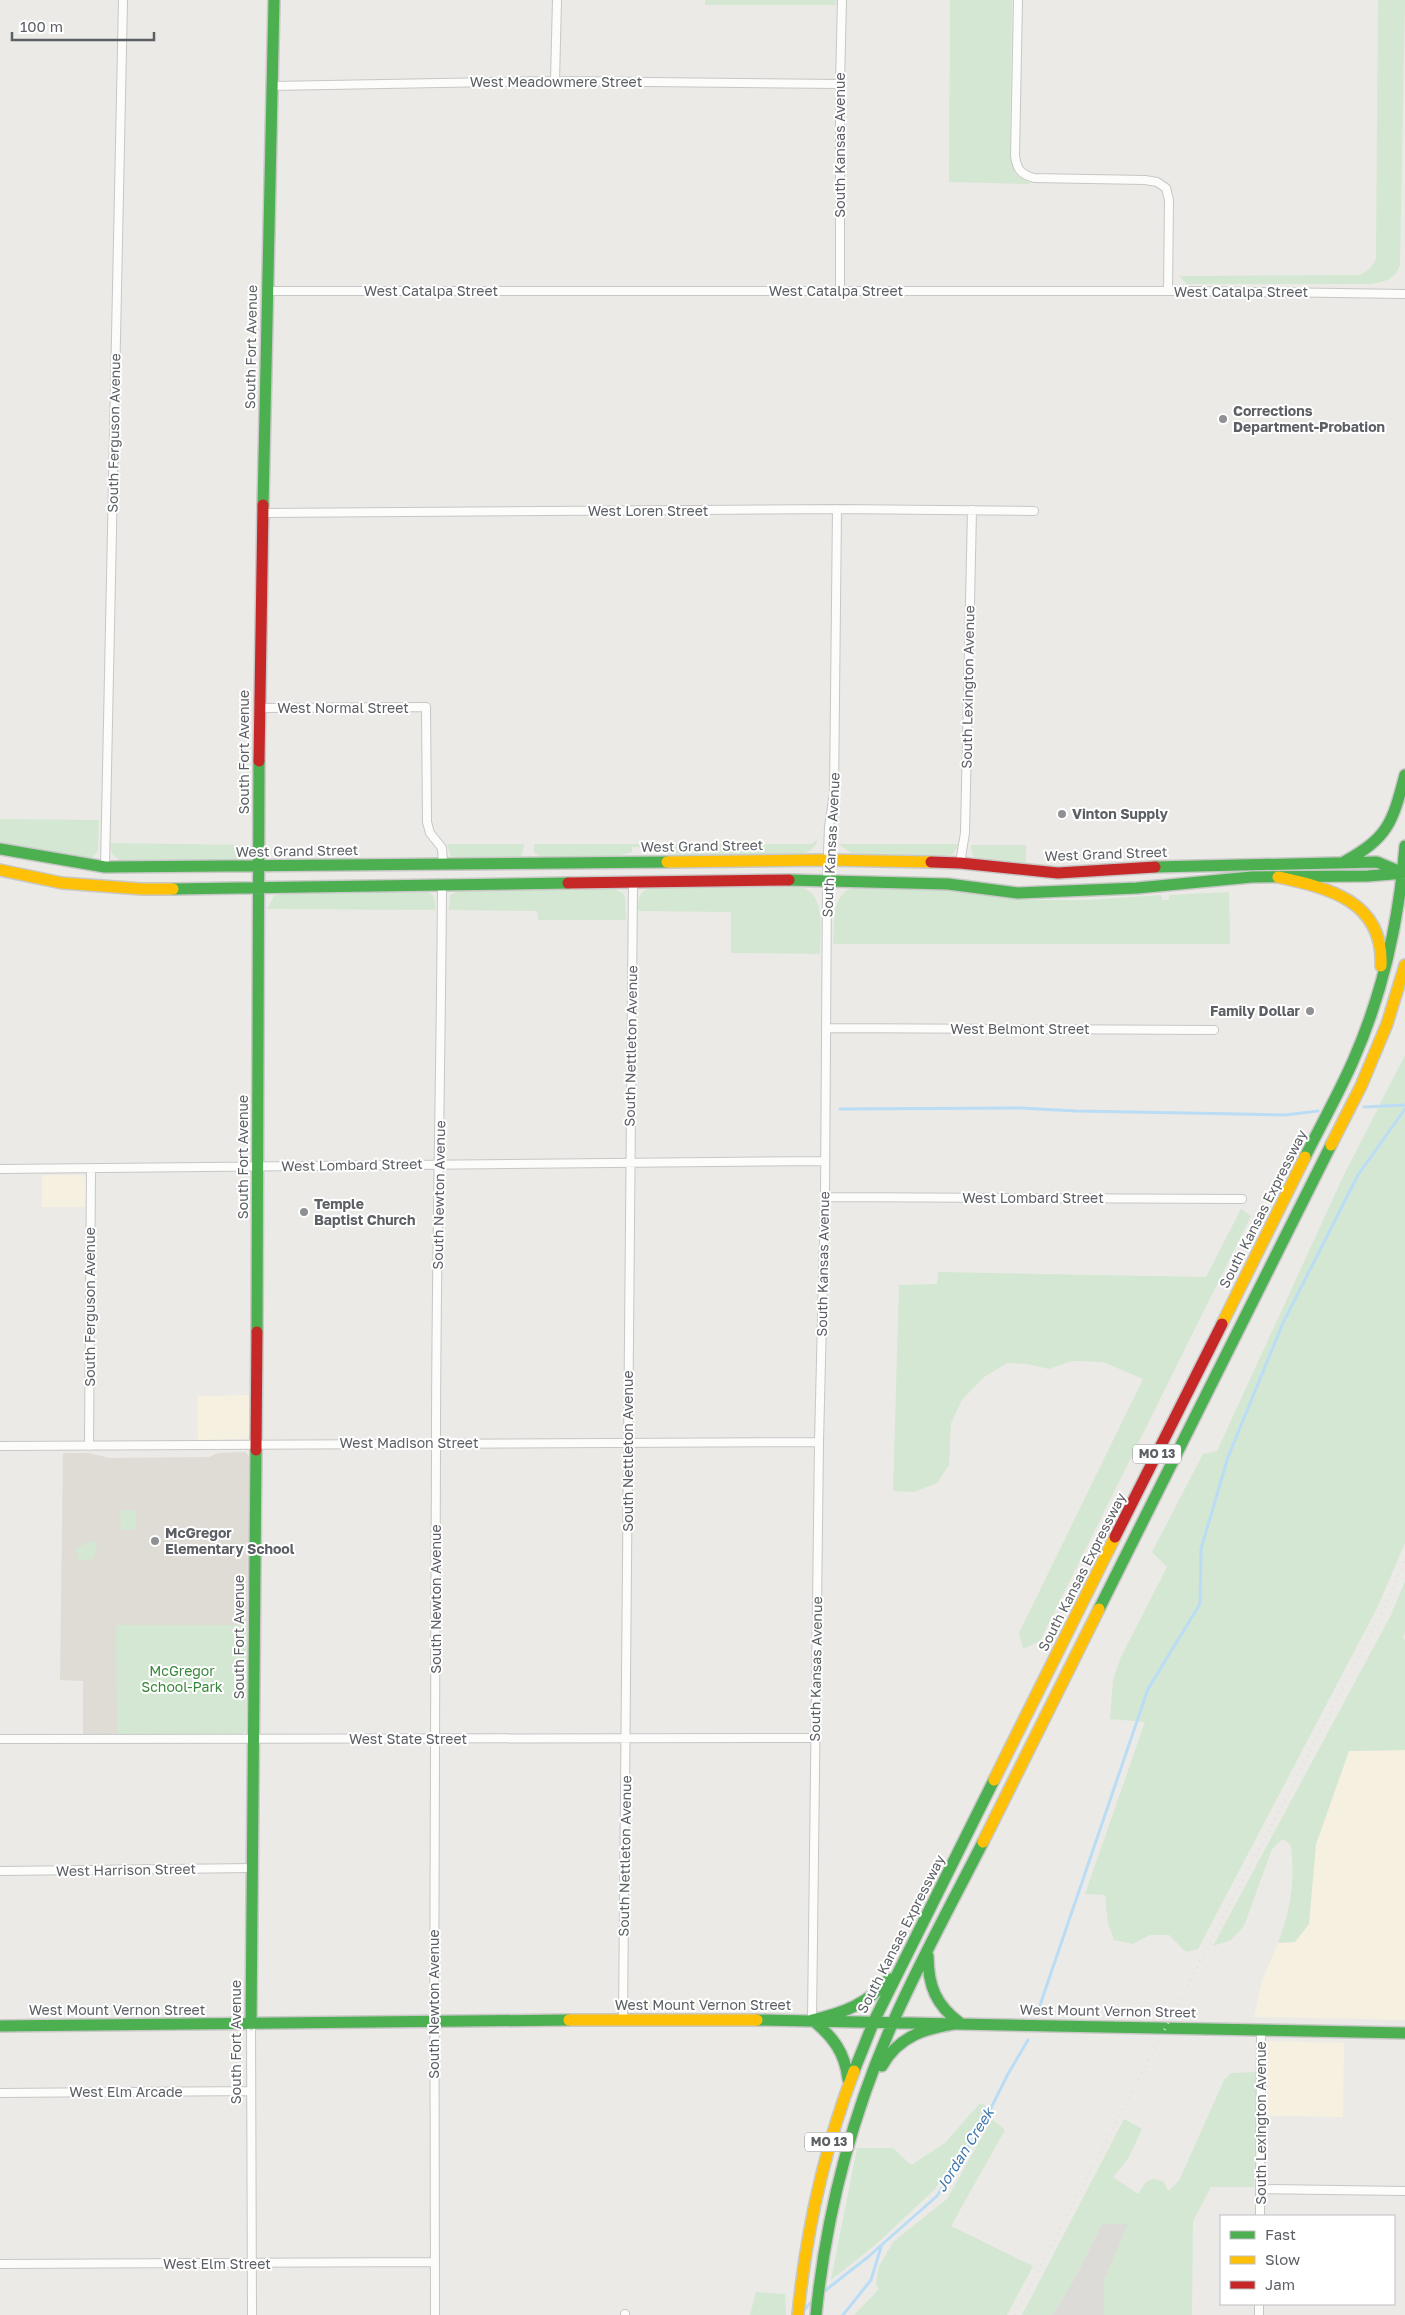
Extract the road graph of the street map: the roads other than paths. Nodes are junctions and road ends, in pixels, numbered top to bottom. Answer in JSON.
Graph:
{"nodes":[{"id":1,"x":123,"y":0,"type":"edge"},
{"id":2,"x":274,"y":0,"type":"edge"},
{"id":3,"x":557,"y":0,"type":"edge"},
{"id":4,"x":842,"y":0,"type":"edge"},
{"id":5,"x":1018,"y":0,"type":"edge"},
{"id":6,"x":555,"y":81,"type":"junction"},
{"id":7,"x":840,"y":84,"type":"junction"},
{"id":8,"x":272,"y":86,"type":"junction"},
{"id":9,"x":267,"y":291,"type":"junction"},
{"id":10,"x":840,"y":291,"type":"junction"},
{"id":11,"x":1168,"y":291,"type":"junction"},
{"id":12,"x":1405,"y":294,"type":"edge"},
{"id":13,"x":837,"y":509,"type":"junction"},
{"id":14,"x":972,"y":510,"type":"junction"},
{"id":15,"x":1034,"y":510,"type":"dead end"},
{"id":16,"x":262,"y":513,"type":"junction"},
{"id":17,"x":259,"y":708,"type":"junction"},
{"id":18,"x":1405,"y":775,"type":"edge"},
{"id":19,"x":1405,"y":846,"type":"edge"},
{"id":20,"x":0,"y":849,"type":"edge"},
{"id":21,"x":827,"y":860,"type":"junction"},
{"id":22,"x":960,"y":863,"type":"junction"},
{"id":23,"x":1342,"y":863,"type":"junction"},
{"id":24,"x":443,"y":864,"type":"junction"},
{"id":25,"x":105,"y":867,"type":"junction"},
{"id":26,"x":258,"y":867,"type":"junction"},
{"id":27,"x":0,"y":870,"type":"edge"},
{"id":28,"x":1404,"y":873,"type":"edge"},
{"id":29,"x":1278,"y":876,"type":"junction"},
{"id":30,"x":827,"y":880,"type":"junction"},
{"id":31,"x":633,"y":882,"type":"junction"},
{"id":32,"x":442,"y":884,"type":"junction"},
{"id":33,"x":258,"y":887,"type":"junction"},
{"id":34,"x":1405,"y":965,"type":"edge"},
{"id":35,"x":1405,"y":979,"type":"edge"},
{"id":36,"x":1398,"y":992,"type":"junction"},
{"id":37,"x":1377,"y":996,"type":"junction"},
{"id":38,"x":826,"y":1028,"type":"junction"},
{"id":39,"x":1214,"y":1030,"type":"dead end"},
{"id":40,"x":824,"y":1161,"type":"junction"},
{"id":41,"x":630,"y":1162,"type":"junction"},
{"id":42,"x":440,"y":1164,"type":"junction"},
{"id":43,"x":258,"y":1166,"type":"junction"},
{"id":44,"x":91,"y":1168,"type":"junction"},
{"id":45,"x":0,"y":1169,"type":"edge"},
{"id":46,"x":824,"y":1197,"type":"junction"},
{"id":47,"x":1242,"y":1199,"type":"dead end"},
{"id":48,"x":819,"y":1442,"type":"junction"},
{"id":49,"x":436,"y":1443,"type":"junction"},
{"id":50,"x":628,"y":1443,"type":"junction"},
{"id":51,"x":255,"y":1444,"type":"junction"},
{"id":52,"x":0,"y":1446,"type":"edge"},
{"id":53,"x":89,"y":1446,"type":"junction"},
{"id":54,"x":436,"y":1738,"type":"junction"},
{"id":55,"x":626,"y":1738,"type":"junction"},
{"id":56,"x":815,"y":1738,"type":"junction"},
{"id":57,"x":0,"y":1739,"type":"edge"},
{"id":58,"x":253,"y":1740,"type":"junction"},
{"id":59,"x":252,"y":1868,"type":"junction"},
{"id":60,"x":0,"y":1871,"type":"edge"},
{"id":61,"x":928,"y":1952,"type":"junction"},
{"id":62,"x":906,"y":1957,"type":"junction"},
{"id":63,"x":433,"y":2020,"type":"junction"},
{"id":64,"x":623,"y":2020,"type":"junction"},
{"id":65,"x":812,"y":2020,"type":"junction"},
{"id":66,"x":874,"y":2021,"type":"junction"},
{"id":67,"x":893,"y":2021,"type":"junction"},
{"id":68,"x":960,"y":2023,"type":"junction"},
{"id":69,"x":251,"y":2024,"type":"junction"},
{"id":70,"x":0,"y":2026,"type":"edge"},
{"id":71,"x":1261,"y":2030,"type":"junction"},
{"id":72,"x":1405,"y":2034,"type":"edge"},
{"id":73,"x":848,"y":2083,"type":"junction"},
{"id":74,"x":251,"y":2091,"type":"junction"},
{"id":75,"x":0,"y":2093,"type":"edge"},
{"id":76,"x":855,"y":2120,"type":"junction"},
{"id":77,"x":1260,"y":2189,"type":"junction"},
{"id":78,"x":1405,"y":2191,"type":"edge"},
{"id":79,"x":1260,"y":2215,"type":"edge"},
{"id":80,"x":435,"y":2262,"type":"junction"},
{"id":81,"x":0,"y":2264,"type":"edge"},
{"id":82,"x":251,"y":2264,"type":"junction"},
{"id":83,"x":252,"y":2315,"type":"edge"},
{"id":84,"x":435,"y":2315,"type":"edge"},
{"id":85,"x":798,"y":2315,"type":"edge"},
{"id":86,"x":816,"y":2315,"type":"edge"}],
"edges":[{"from":1,"to":25,"type":"street","name":"South Ferguson Avenue"},
{"from":2,"to":8,"type":"main road","name":"South Fort Avenue"},
{"from":3,"to":6,"type":"street"},
{"from":4,"to":7,"type":"street","name":"South Kansas Avenue"},
{"from":5,"to":11,"type":"street"},
{"from":6,"to":7,"type":"street","name":"West Meadowmere Street"},
{"from":6,"to":8,"type":"street","name":"West Meadowmere Street"},
{"from":7,"to":10,"type":"street","name":"South Kansas Avenue"},
{"from":8,"to":9,"type":"main road","name":"South Fort Avenue"},
{"from":9,"to":10,"type":"street","name":"West Catalpa Street"},
{"from":9,"to":16,"type":"main road","name":"South Fort Avenue"},
{"from":10,"to":11,"type":"street","name":"West Catalpa Street"},
{"from":11,"to":12,"type":"street","name":"West Catalpa Street"},
{"from":13,"to":14,"type":"street","name":"West Loren Street"},
{"from":13,"to":16,"type":"street","name":"West Loren Street"},
{"from":13,"to":21,"type":"street","name":"South Kansas Avenue"},
{"from":14,"to":15,"type":"street","name":"West Loren Street"},
{"from":14,"to":22,"type":"street","name":"South Lexington Avenue"},
{"from":16,"to":17,"type":"main road","name":"South Fort Avenue"},
{"from":17,"to":24,"type":"street","name":"West Normal Street"},
{"from":17,"to":26,"type":"main road","name":"South Fort Avenue"},
{"from":18,"to":23,"type":"main road"},
{"from":19,"to":28,"type":"main road","name":"South Kansas Expressway","number":"MO 13"},
{"from":20,"to":25,"type":"main road","name":"West Grand Street"},
{"from":21,"to":22,"type":"main road","name":"West Grand Street"},
{"from":21,"to":24,"type":"main road","name":"West Grand Street"},
{"from":21,"to":30,"type":"street","name":"South Kansas Avenue"},
{"from":22,"to":23,"type":"main road","name":"West Grand Street"},
{"from":23,"to":28,"type":"main road","name":"West Grand Street"},
{"from":24,"to":26,"type":"main road","name":"West Grand Street"},
{"from":25,"to":26,"type":"main road","name":"West Grand Street"},
{"from":26,"to":33,"type":"main road","name":"South Fort Avenue"},
{"from":27,"to":33,"type":"main road"},
{"from":28,"to":29,"type":"main road"},
{"from":28,"to":37,"type":"main road","name":"South Kansas Expressway","number":"MO 13"},
{"from":29,"to":30,"type":"main road"},
{"from":29,"to":37,"type":"main road"},
{"from":30,"to":31,"type":"main road"},
{"from":30,"to":38,"type":"street","name":"South Kansas Avenue"},
{"from":31,"to":32,"type":"main road"},
{"from":31,"to":41,"type":"street","name":"South Nettleton Avenue"},
{"from":32,"to":33,"type":"main road"},
{"from":32,"to":42,"type":"street","name":"South Newton Avenue"},
{"from":33,"to":43,"type":"main road","name":"South Fort Avenue"},
{"from":34,"to":36,"type":"main road","number":"MO 13"},
{"from":35,"to":36,"type":"main road"},
{"from":36,"to":61,"type":"main road","number":"MO 13"},
{"from":37,"to":62,"type":"main road","name":"South Kansas Expressway","number":"MO 13"},
{"from":38,"to":39,"type":"street","name":"West Belmont Street"},
{"from":38,"to":40,"type":"street","name":"South Kansas Avenue"},
{"from":40,"to":41,"type":"street","name":"West Lombard Street"},
{"from":40,"to":46,"type":"street","name":"South Kansas Avenue"},
{"from":41,"to":42,"type":"street","name":"West Lombard Street"},
{"from":41,"to":50,"type":"street","name":"South Nettleton Avenue"},
{"from":42,"to":43,"type":"street","name":"West Lombard Street"},
{"from":42,"to":49,"type":"street","name":"South Newton Avenue"},
{"from":43,"to":44,"type":"street","name":"West Lombard Street"},
{"from":43,"to":51,"type":"main road","name":"South Fort Avenue"},
{"from":44,"to":45,"type":"street","name":"West Lombard Street"},
{"from":44,"to":53,"type":"street","name":"South Ferguson Avenue"},
{"from":46,"to":47,"type":"street","name":"West Lombard Street"},
{"from":46,"to":48,"type":"street","name":"South Kansas Avenue"},
{"from":48,"to":50,"type":"street","name":"West Madison Street"},
{"from":48,"to":56,"type":"street","name":"South Kansas Avenue"},
{"from":49,"to":50,"type":"street","name":"West Madison Street"},
{"from":49,"to":51,"type":"street","name":"West Madison Street"},
{"from":49,"to":54,"type":"street","name":"South Newton Avenue"},
{"from":50,"to":55,"type":"street","name":"South Nettleton Avenue"},
{"from":51,"to":53,"type":"street","name":"West Madison Street"},
{"from":51,"to":58,"type":"main road","name":"South Fort Avenue"},
{"from":52,"to":53,"type":"street","name":"West Madison Street"},
{"from":54,"to":55,"type":"street","name":"West State Street"},
{"from":54,"to":58,"type":"street","name":"West State Street"},
{"from":54,"to":63,"type":"street","name":"South Newton Avenue"},
{"from":55,"to":56,"type":"street","name":"West State Street"},
{"from":55,"to":64,"type":"street","name":"South Nettleton Avenue"},
{"from":56,"to":65,"type":"street","name":"South Kansas Avenue"},
{"from":57,"to":58,"type":"street","name":"West State Street"},
{"from":58,"to":59,"type":"main road","name":"South Fort Avenue"},
{"from":59,"to":60,"type":"street","name":"West Harrison Street"},
{"from":59,"to":69,"type":"main road","name":"South Fort Avenue"},
{"from":61,"to":67,"type":"main road","number":"MO 13"},
{"from":61,"to":68,"type":"main road"},
{"from":62,"to":65,"type":"main road"},
{"from":62,"to":66,"type":"main road","name":"South Kansas Expressway","number":"MO 13"},
{"from":63,"to":64,"type":"main road","name":"West Mount Vernon Street"},
{"from":63,"to":69,"type":"main road","name":"West Mount Vernon Street"},
{"from":63,"to":80,"type":"street","name":"South Newton Avenue"},
{"from":64,"to":65,"type":"main road","name":"West Mount Vernon Street"},
{"from":65,"to":66,"type":"main road","name":"West Mount Vernon Street"},
{"from":65,"to":73,"type":"main road"},
{"from":66,"to":67,"type":"main road","name":"West Mount Vernon Street"},
{"from":66,"to":73,"type":"main road","name":"South Kansas Expressway","number":"MO 13"},
{"from":67,"to":68,"type":"main road","name":"West Mount Vernon Street"},
{"from":67,"to":76,"type":"main road","number":"MO 13"},
{"from":68,"to":71,"type":"main road","name":"West Mount Vernon Street"},
{"from":68,"to":76,"type":"main road"},
{"from":69,"to":70,"type":"main road","name":"West Mount Vernon Street"},
{"from":69,"to":74,"type":"street","name":"South Fort Avenue"},
{"from":71,"to":72,"type":"main road","name":"West Mount Vernon Street"},
{"from":71,"to":77,"type":"street","name":"South Lexington Avenue"},
{"from":73,"to":85,"type":"main road","name":"South Kansas Expressway","number":"MO 13"},
{"from":74,"to":75,"type":"street","name":"West Elm Arcade"},
{"from":74,"to":82,"type":"street","name":"South Fort Avenue"},
{"from":76,"to":86,"type":"main road","number":"MO 13"},
{"from":77,"to":78,"type":"street"},
{"from":77,"to":79,"type":"street","name":"South Lexington Avenue"},
{"from":80,"to":82,"type":"street","name":"West Elm Street"},
{"from":80,"to":84,"type":"street","name":"South Newton Avenue"},
{"from":81,"to":82,"type":"street","name":"West Elm Street"},
{"from":82,"to":83,"type":"street","name":"South Fort Avenue"}]}
